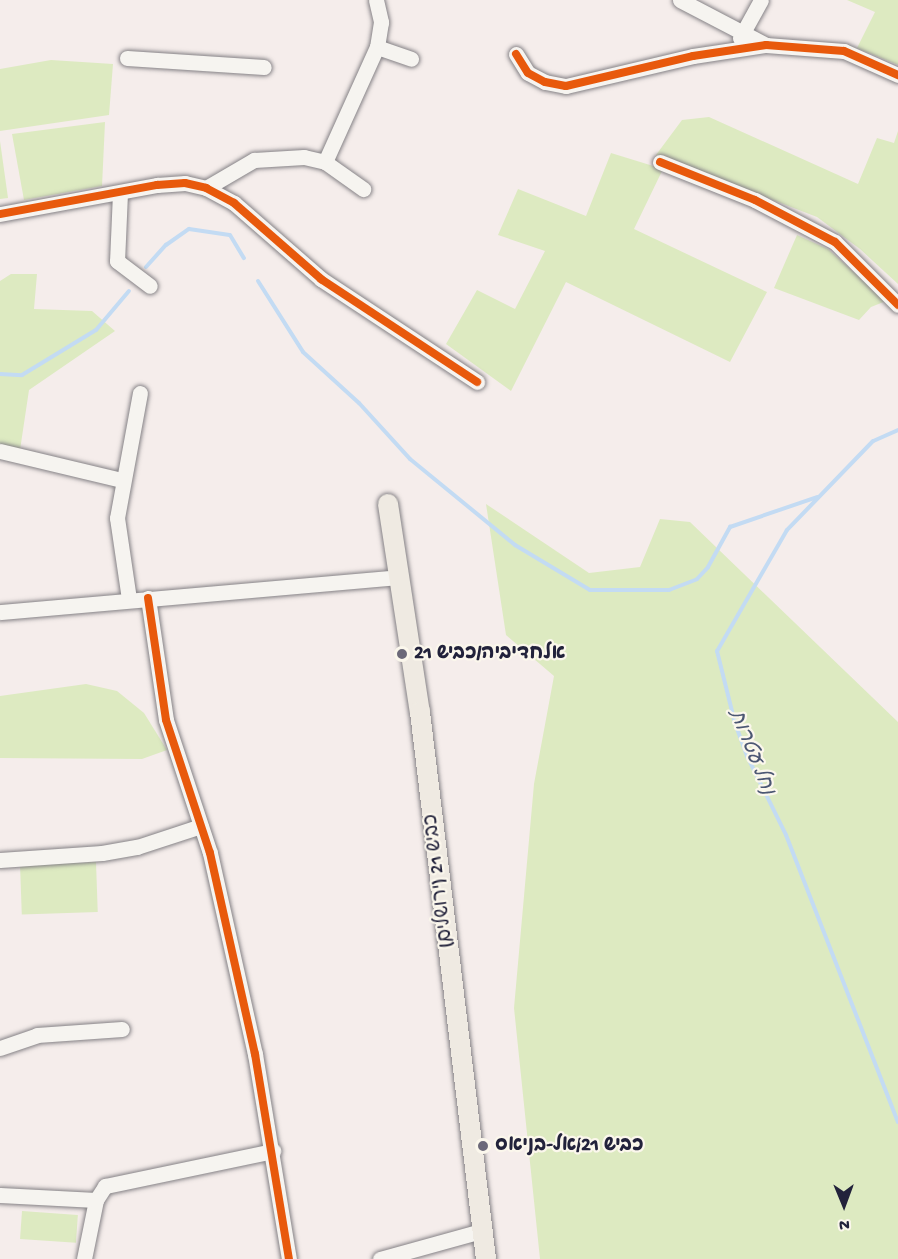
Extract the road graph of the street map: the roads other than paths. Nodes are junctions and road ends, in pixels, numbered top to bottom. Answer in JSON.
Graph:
{"nodes":[{"id":1,"x":376,"y":0,"type":"edge"},
{"id":2,"x":680,"y":0,"type":"edge"},
{"id":3,"x":761,"y":0,"type":"edge"},
{"id":4,"x":744,"y":31,"type":"junction"},
{"id":5,"x":766,"y":45,"type":"junction"},
{"id":6,"x":377,"y":47,"type":"junction"},
{"id":7,"x":735,"y":49,"type":"junction"},
{"id":8,"x":516,"y":54,"type":"dead end"},
{"id":9,"x":127,"y":58,"type":"dead end"},
{"id":10,"x":411,"y":59,"type":"dead end"},
{"id":11,"x":264,"y":67,"type":"dead end"},
{"id":12,"x":898,"y":75,"type":"edge"},
{"id":13,"x":325,"y":162,"type":"junction"},
{"id":14,"x":660,"y":162,"type":"dead end"},
{"id":15,"x":206,"y":188,"type":"junction"},
{"id":16,"x":363,"y":189,"type":"dead end"},
{"id":17,"x":120,"y":193,"type":"junction"},
{"id":18,"x":0,"y":214,"type":"edge"},
{"id":19,"x":150,"y":286,"type":"dead end"},
{"id":20,"x":898,"y":305,"type":"edge"},
{"id":21,"x":477,"y":382,"type":"dead end"},
{"id":22,"x":140,"y":393,"type":"dead end"},
{"id":23,"x":0,"y":451,"type":"edge"},
{"id":24,"x":122,"y":480,"type":"junction"},
{"id":25,"x":388,"y":504,"type":"dead end"},
{"id":26,"x":399,"y":577,"type":"junction"},
{"id":27,"x":148,"y":598,"type":"junction"},
{"id":28,"x":129,"y":599,"type":"junction"},
{"id":29,"x":0,"y":612,"type":"edge"},
{"id":30,"x":201,"y":826,"type":"junction"},
{"id":31,"x":0,"y":860,"type":"edge"},
{"id":32,"x":122,"y":1029,"type":"dead end"},
{"id":33,"x":0,"y":1048,"type":"edge"},
{"id":34,"x":273,"y":1151,"type":"junction"},
{"id":35,"x":0,"y":1195,"type":"edge"},
{"id":36,"x":96,"y":1200,"type":"junction"},
{"id":37,"x":481,"y":1231,"type":"junction"},
{"id":38,"x":84,"y":1259,"type":"edge"},
{"id":39,"x":288,"y":1259,"type":"edge"},
{"id":40,"x":380,"y":1259,"type":"edge"},
{"id":41,"x":486,"y":1259,"type":"edge"}],
"edges":[{"from":1,"to":6,"type":"street"},
{"from":2,"to":4,"type":"street"},
{"from":3,"to":4,"type":"street"},
{"from":4,"to":5,"type":"street"},
{"from":4,"to":7,"type":"street"},
{"from":5,"to":7,"type":"street"},
{"from":5,"to":12,"type":"street"},
{"from":6,"to":10,"type":"street"},
{"from":6,"to":13,"type":"street"},
{"from":7,"to":8,"type":"street"},
{"from":9,"to":11,"type":"street"},
{"from":13,"to":15,"type":"street"},
{"from":13,"to":16,"type":"street"},
{"from":14,"to":20,"type":"street"},
{"from":15,"to":17,"type":"street"},
{"from":15,"to":21,"type":"street"},
{"from":17,"to":18,"type":"street"},
{"from":17,"to":19,"type":"street"},
{"from":22,"to":24,"type":"street"},
{"from":23,"to":24,"type":"street"},
{"from":24,"to":28,"type":"street"},
{"from":25,"to":26,"type":"main road","name":"כביש 21 (ירושלים)"},
{"from":26,"to":27,"type":"street"},
{"from":26,"to":37,"type":"main road","name":"כביש 21 (ירושלים)"},
{"from":27,"to":28,"type":"street"},
{"from":27,"to":30,"type":"street"},
{"from":28,"to":29,"type":"street"},
{"from":30,"to":31,"type":"street"},
{"from":30,"to":34,"type":"street"},
{"from":32,"to":33,"type":"street"},
{"from":34,"to":36,"type":"street"},
{"from":34,"to":39,"type":"street"},
{"from":35,"to":36,"type":"street"},
{"from":36,"to":38,"type":"street"},
{"from":37,"to":40,"type":"street"},
{"from":37,"to":41,"type":"main road","name":"כביש 21 (ירושלים)"}]}
